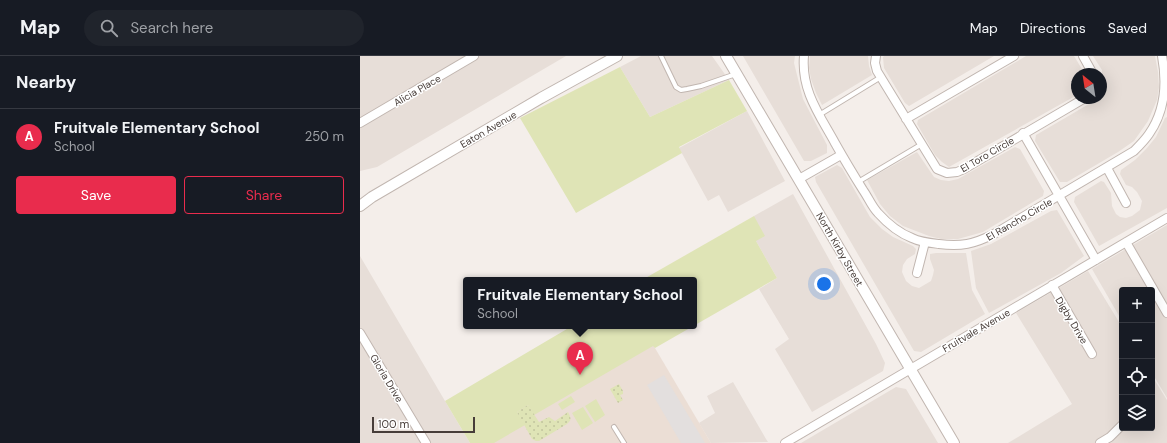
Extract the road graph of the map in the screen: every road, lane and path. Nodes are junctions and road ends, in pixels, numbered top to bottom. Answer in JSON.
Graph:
{"nodes":[{"id":1,"x":474,"y":56,"type":"edge"},
{"id":2,"x":617,"y":56,"type":"edge"},
{"id":3,"x":662,"y":56,"type":"edge"},
{"id":4,"x":726,"y":56,"type":"edge"},
{"id":5,"x":804,"y":56,"type":"edge"},
{"id":6,"x":876,"y":56,"type":"edge"},
{"id":7,"x":1014,"y":56,"type":"edge"},
{"id":8,"x":1083,"y":56,"type":"edge"},
{"id":9,"x":1162,"y":56,"type":"edge"},
{"id":10,"x":1090,"y":68,"type":"edge"},
{"id":11,"x":737,"y":74,"type":"junction"},
{"id":12,"x":881,"y":77,"type":"junction"},
{"id":13,"x":1074,"y":104,"type":"edge"},
{"id":14,"x":1165,"y":107,"type":"edge"},
{"id":15,"x":819,"y":115,"type":"junction"},
{"id":16,"x":906,"y":119,"type":"junction"},
{"id":17,"x":360,"y":123,"type":"edge"},
{"id":18,"x":1023,"y":133,"type":"junction"},
{"id":19,"x":922,"y":144,"type":"junction"},
{"id":20,"x":841,"y":154,"type":"junction"},
{"id":21,"x":1107,"y":168,"type":"junction"},
{"id":22,"x":799,"y":179,"type":"junction"},
{"id":23,"x":858,"y":182,"type":"junction"},
{"id":24,"x":1059,"y":196,"type":"junction"},
{"id":25,"x":1126,"y":203,"type":"dead end"},
{"id":26,"x":360,"y":206,"type":"edge"},
{"id":27,"x":1167,"y":218,"type":"edge"},
{"id":28,"x":926,"y":242,"type":"junction"},
{"id":29,"x":1126,"y":242,"type":"junction"},
{"id":30,"x":1096,"y":260,"type":"junction"},
{"id":31,"x":917,"y":273,"type":"dead end"},
{"id":32,"x":1052,"y":285,"type":"junction"},
{"id":33,"x":1167,"y":313,"type":"edge"},
{"id":34,"x":360,"y":333,"type":"edge"},
{"id":35,"x":1092,"y":354,"type":"dead end"},
{"id":36,"x":910,"y":369,"type":"junction"},
{"id":37,"x":614,"y":427,"type":"dead end"},
{"id":38,"x":1119,"y":429,"type":"edge"},
{"id":39,"x":426,"y":443,"type":"edge"},
{"id":40,"x":624,"y":443,"type":"edge"},
{"id":41,"x":785,"y":443,"type":"edge"},
{"id":42,"x":954,"y":443,"type":"edge"},
{"id":43,"x":1100,"y":443,"type":"edge"}],
"edges":[{"from":1,"to":17,"type":"street","name":"Alicia Place"},
{"from":2,"to":26,"type":"street","name":"Eaton Avenue"},
{"from":3,"to":11,"type":"lane"},
{"from":4,"to":11,"type":"street","name":"North Kirby Street"},
{"from":5,"to":15,"type":"street","name":"El Rancho Circle"},
{"from":6,"to":12,"type":"street","name":"El Toro Circle"},
{"from":7,"to":16,"type":"street"},
{"from":8,"to":10,"type":"street"},
{"from":9,"to":14,"type":"street","name":"El Rancho Circle"},
{"from":11,"to":22,"type":"street","name":"North Kirby Street"},
{"from":12,"to":15,"type":"lane"},
{"from":12,"to":16,"type":"street","name":"El Toro Circle"},
{"from":13,"to":18,"type":"street","name":"El Toro Circle"},
{"from":14,"to":21,"type":"street","name":"El Rancho Circle"},
{"from":15,"to":20,"type":"street","name":"El Rancho Circle"},
{"from":16,"to":19,"type":"street","name":"El Toro Circle"},
{"from":18,"to":19,"type":"street","name":"El Toro Circle"},
{"from":18,"to":24,"type":"street"},
{"from":19,"to":23,"type":"lane"},
{"from":20,"to":22,"type":"street"},
{"from":20,"to":23,"type":"street","name":"El Rancho Circle"},
{"from":21,"to":24,"type":"street","name":"El Rancho Circle"},
{"from":21,"to":25,"type":"street"},
{"from":22,"to":36,"type":"street","name":"North Kirby Street"},
{"from":23,"to":28,"type":"street","name":"El Rancho Circle"},
{"from":24,"to":28,"type":"street","name":"El Rancho Circle"},
{"from":24,"to":30,"type":"street"},
{"from":27,"to":29,"type":"street","name":"Fruitvale Avenue"},
{"from":28,"to":31,"type":"street"},
{"from":29,"to":30,"type":"street","name":"Fruitvale Avenue"},
{"from":29,"to":33,"type":"street"},
{"from":30,"to":32,"type":"street","name":"Fruitvale Avenue"},
{"from":32,"to":35,"type":"street","name":"Digby Drive"},
{"from":32,"to":36,"type":"street","name":"Fruitvale Avenue"},
{"from":34,"to":39,"type":"street","name":"Gloria Drive"},
{"from":36,"to":41,"type":"street","name":"Fruitvale Avenue"},
{"from":36,"to":42,"type":"street","name":"North Kirby Street"},
{"from":37,"to":40,"type":"lane"},
{"from":38,"to":43,"type":"street"}]}
